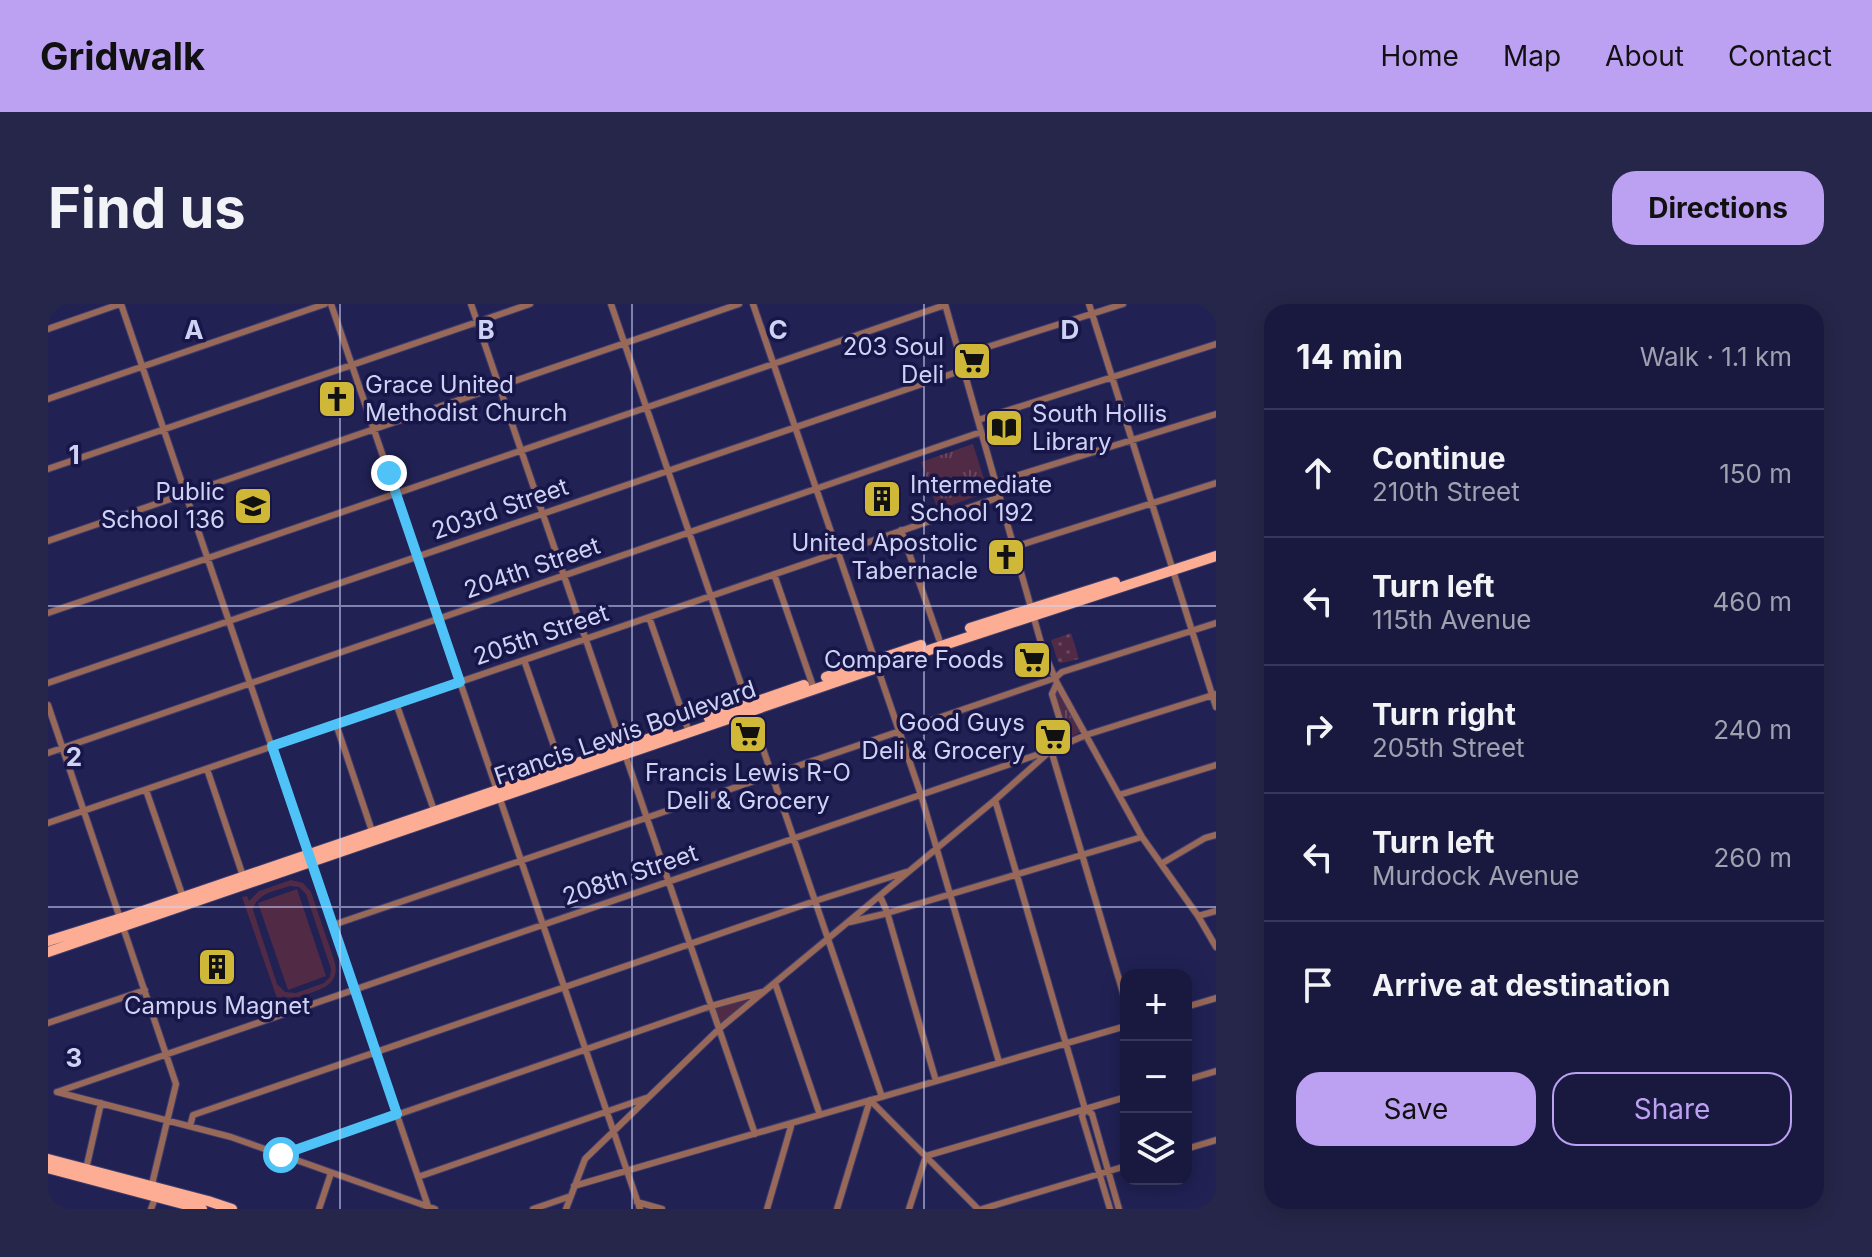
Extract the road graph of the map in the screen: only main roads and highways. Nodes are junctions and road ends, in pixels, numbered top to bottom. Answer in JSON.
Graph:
{"nodes":[{"id":1,"x":1216,"y":550,"type":"edge"},
{"id":2,"x":1216,"y":556,"type":"edge"},
{"id":3,"x":1172,"y":567,"type":"junction"},
{"id":4,"x":1031,"y":612,"type":"junction"},
{"id":5,"x":876,"y":664,"type":"junction"},
{"id":6,"x":122,"y":922,"type":"junction"},
{"id":7,"x":50,"y":939,"type":"edge"},
{"id":8,"x":48,"y":952,"type":"edge"},
{"id":9,"x":48,"y":1159,"type":"edge"},
{"id":10,"x":48,"y":1168,"type":"edge"},
{"id":11,"x":154,"y":1191,"type":"junction"},
{"id":12,"x":202,"y":1209,"type":"edge"},
{"id":13,"x":232,"y":1209,"type":"edge"}],
"edges":[{"from":1,"to":3,"type":"main road","name":"Francis Lewis Boulevard"},
{"from":2,"to":3,"type":"main road","name":"Francis Lewis Boulevard"},
{"from":3,"to":4,"type":"main road","name":"Francis Lewis Boulevard"},
{"from":4,"to":5,"type":"main road","name":"Francis Lewis Boulevard"},
{"from":4,"to":5,"type":"main road","name":"Francis Lewis Boulevard"},
{"from":5,"to":6,"type":"main road","name":"Francis Lewis Boulevard"},
{"from":6,"to":7,"type":"main road","name":"Francis Lewis Boulevard"},
{"from":6,"to":8,"type":"main road","name":"Francis Lewis Boulevard"},
{"from":9,"to":11,"type":"main road"},
{"from":10,"to":11,"type":"main road"},
{"from":11,"to":12,"type":"main road"},
{"from":11,"to":13,"type":"main road"}]}
